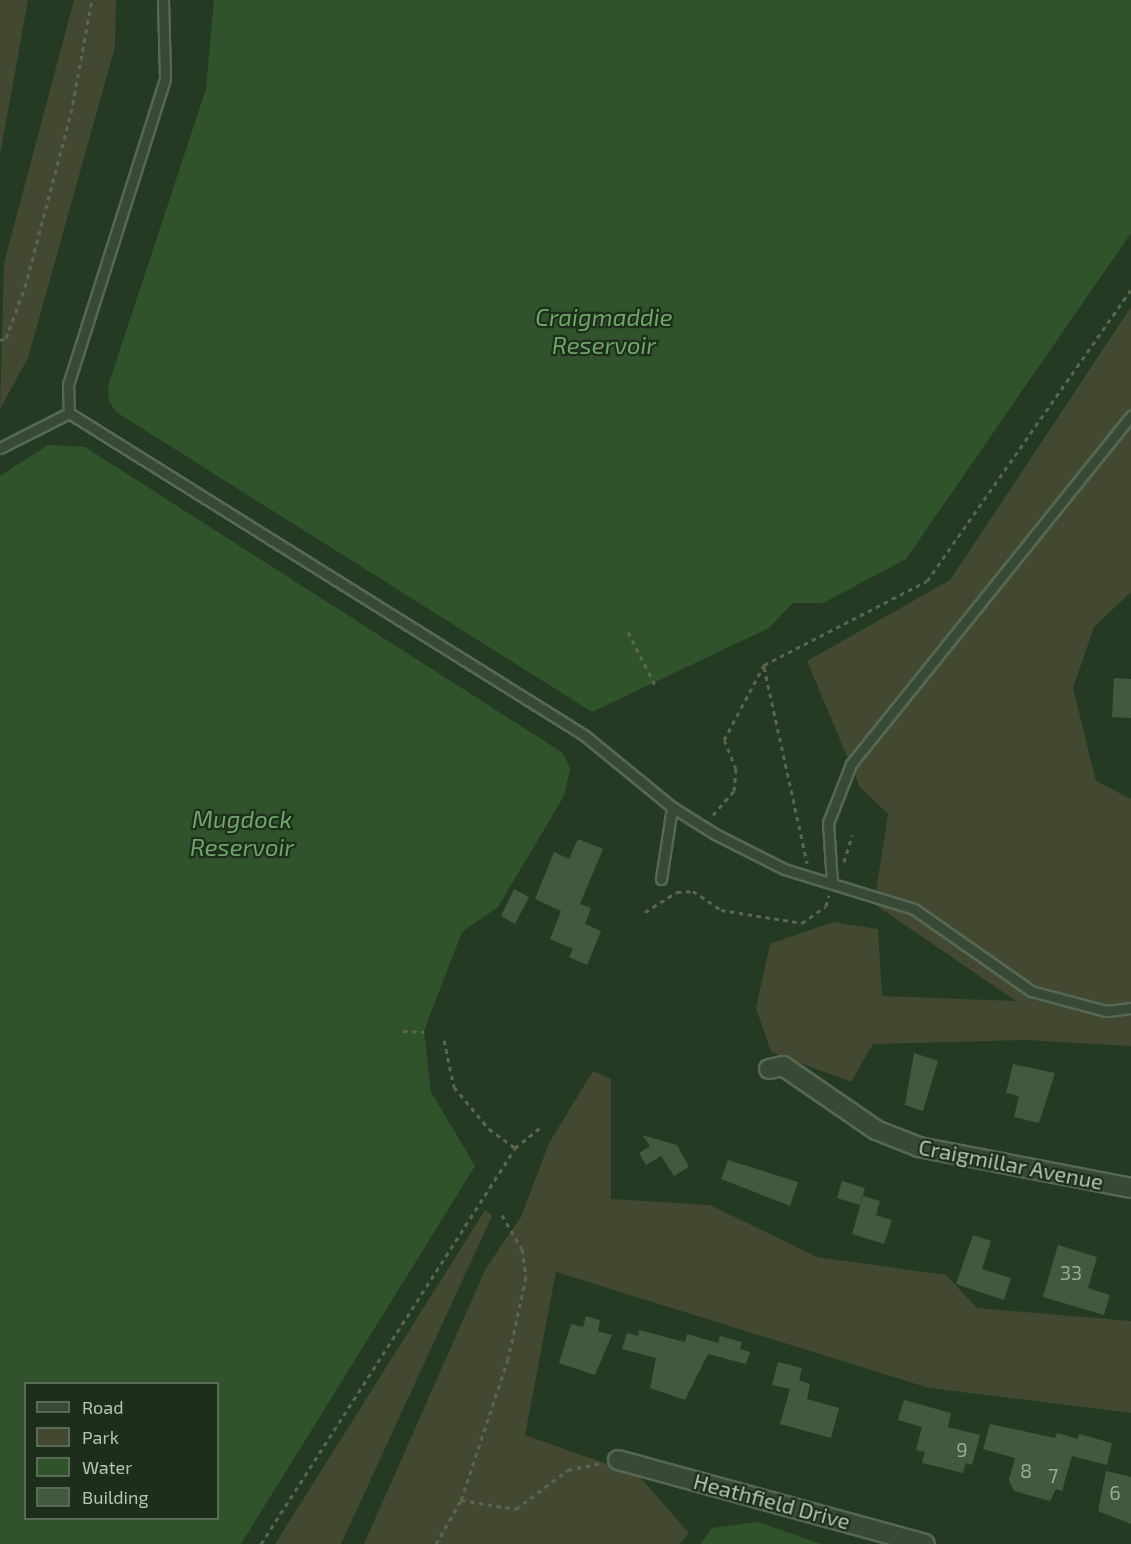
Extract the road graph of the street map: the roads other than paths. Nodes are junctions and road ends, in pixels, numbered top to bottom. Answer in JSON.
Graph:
{"nodes":[{"id":1,"x":162,"y":0,"type":"edge"},
{"id":2,"x":69,"y":413,"type":"junction"},
{"id":3,"x":1131,"y":416,"type":"edge"},
{"id":4,"x":0,"y":448,"type":"edge"},
{"id":5,"x":672,"y":807,"type":"junction"},
{"id":6,"x":662,"y":879,"type":"dead end"},
{"id":7,"x":832,"y":883,"type":"junction"},
{"id":8,"x":1131,"y":1008,"type":"edge"},
{"id":9,"x":769,"y":1069,"type":"dead end"},
{"id":10,"x":1131,"y":1188,"type":"edge"},
{"id":11,"x":618,"y":1460,"type":"road end"},
{"id":12,"x":925,"y":1544,"type":"edge"}],
"edges":[{"from":1,"to":2,"type":"lane"},
{"from":2,"to":4,"type":"lane"},
{"from":2,"to":5,"type":"lane"},
{"from":3,"to":7,"type":"lane"},
{"from":5,"to":6,"type":"lane"},
{"from":5,"to":7,"type":"lane"},
{"from":7,"to":8,"type":"lane"},
{"from":9,"to":10,"type":"street","name":"Craigmillar Avenue"},
{"from":11,"to":12,"type":"street","name":"Heathfield Drive"}]}
